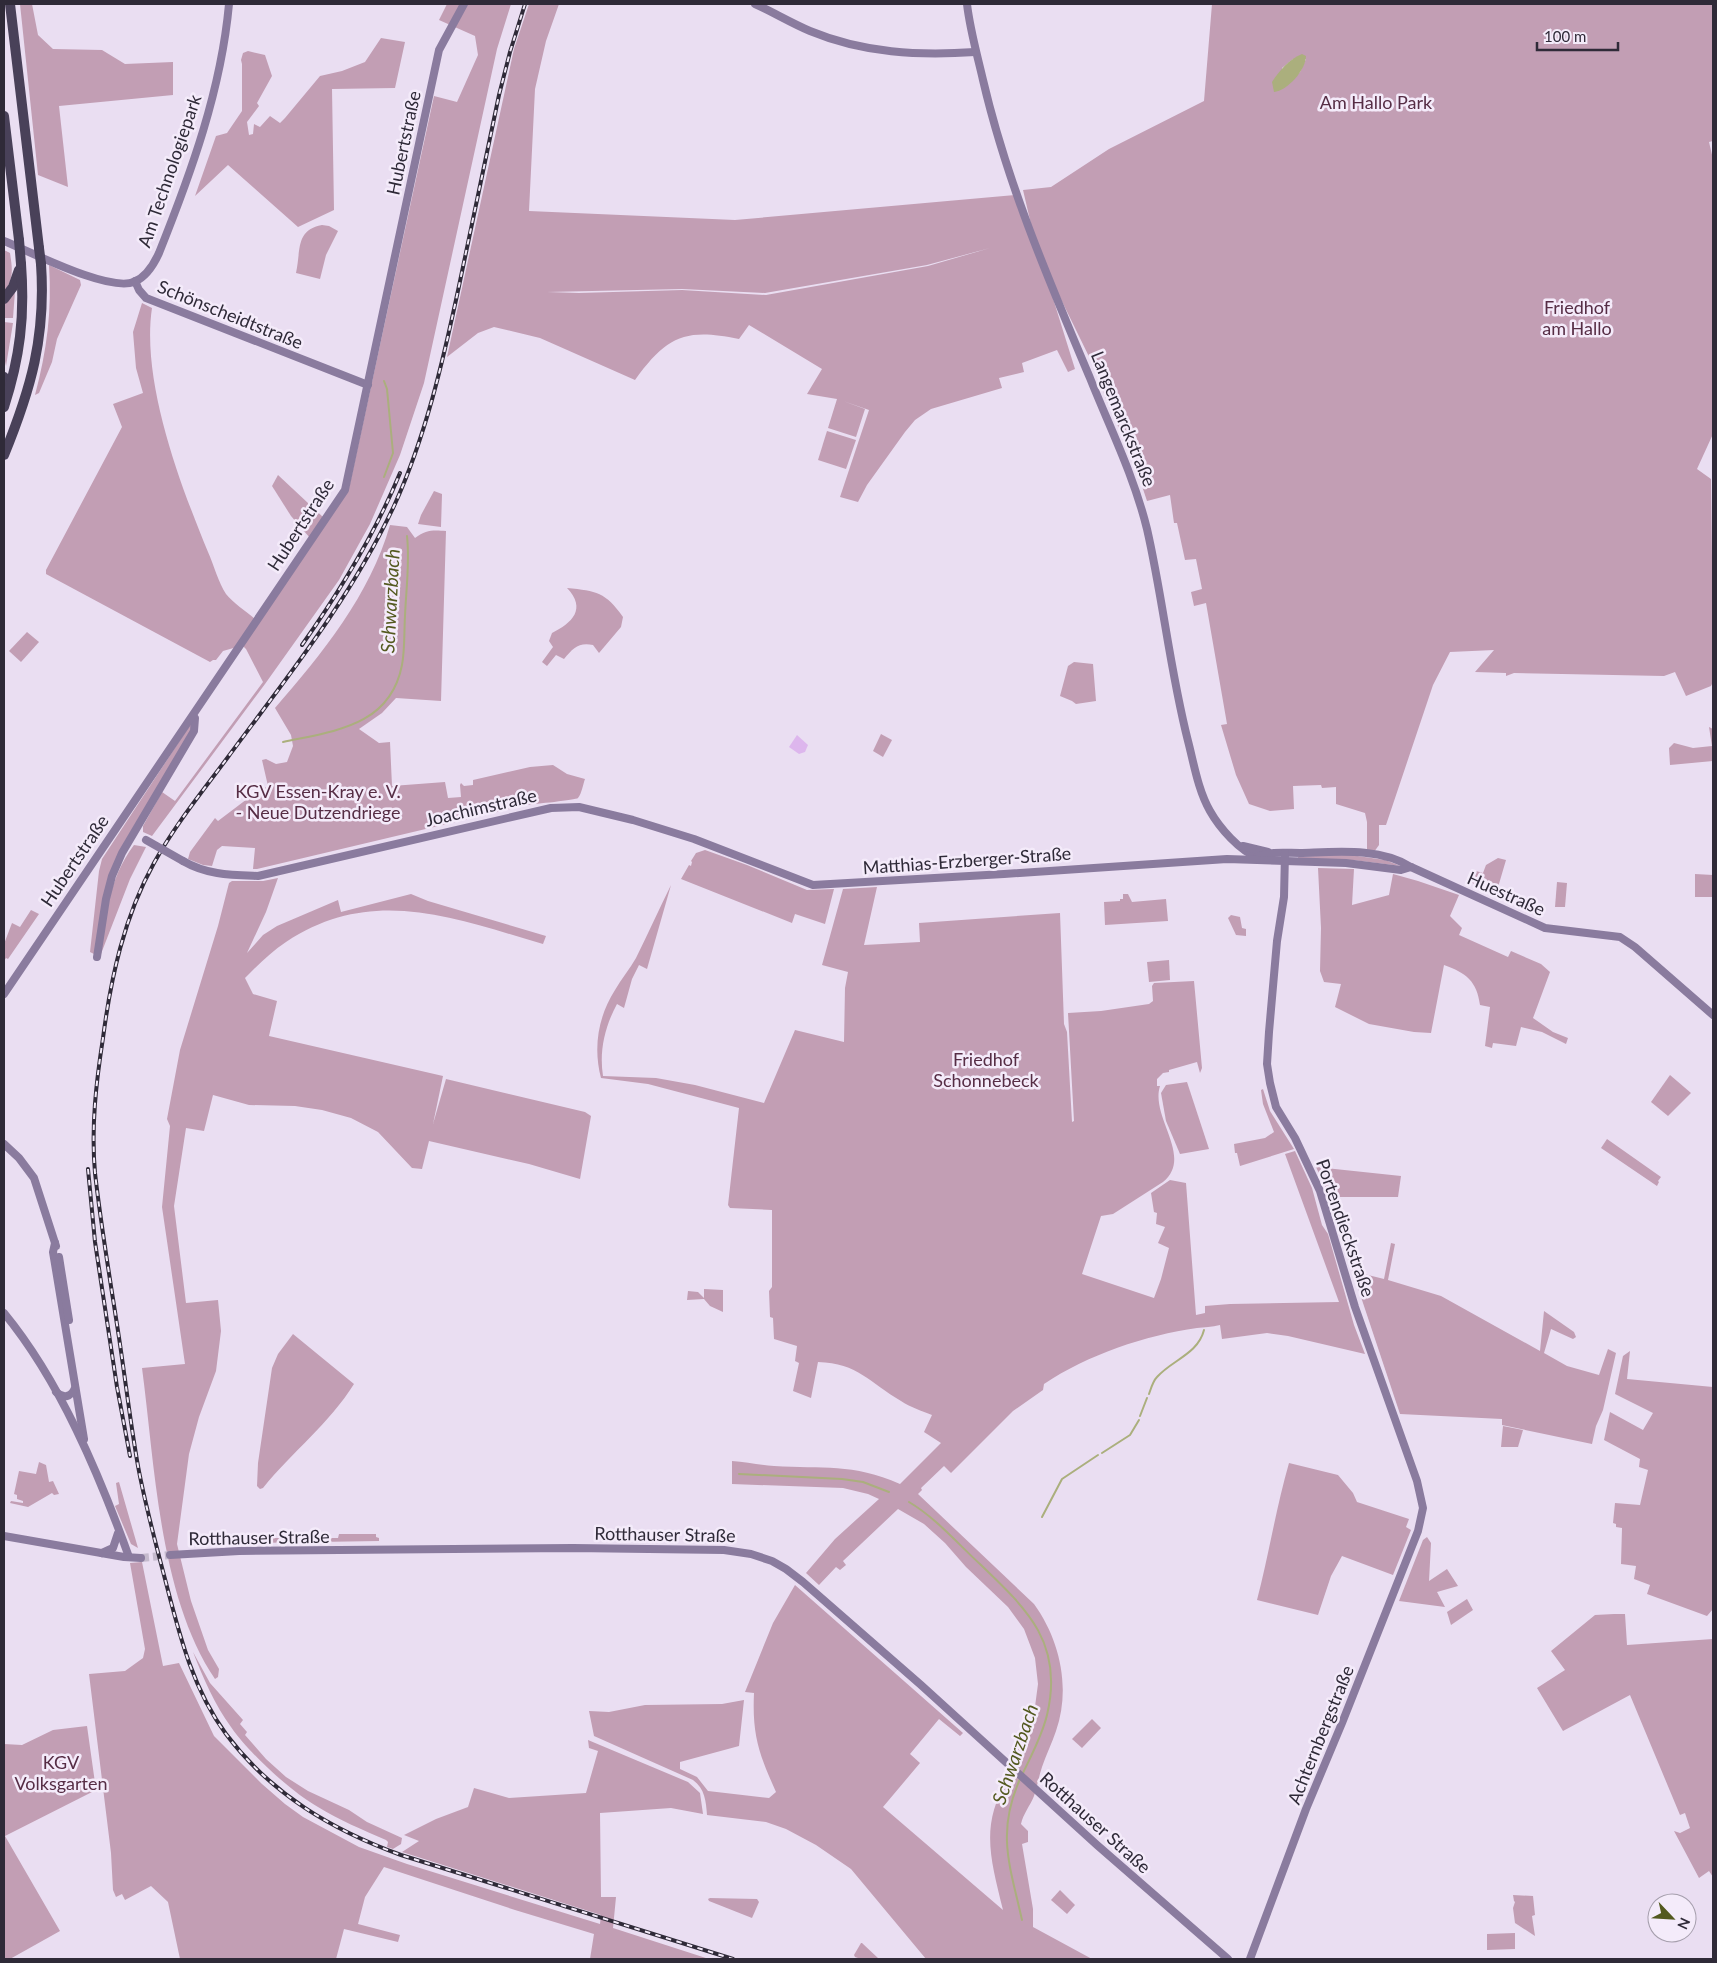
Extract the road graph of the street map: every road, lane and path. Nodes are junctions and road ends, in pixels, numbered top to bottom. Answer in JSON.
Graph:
{"nodes":[{"id":1,"x":10,"y":4,"type":"edge"},
{"id":2,"x":229,"y":4,"type":"edge"},
{"id":3,"x":464,"y":4,"type":"edge"},
{"id":4,"x":755,"y":4,"type":"edge"},
{"id":5,"x":967,"y":4,"type":"edge"},
{"id":6,"x":975,"y":52,"type":"junction"},
{"id":7,"x":4,"y":116,"type":"edge"},
{"id":8,"x":4,"y":241,"type":"edge"},
{"id":9,"x":21,"y":264,"type":"junction"},
{"id":10,"x":135,"y":282,"type":"junction"},
{"id":11,"x":4,"y":299,"type":"edge"},
{"id":12,"x":4,"y":377,"type":"edge"},
{"id":13,"x":368,"y":385,"type":"junction"},
{"id":14,"x":4,"y":389,"type":"edge"},
{"id":15,"x":4,"y":407,"type":"edge"},
{"id":16,"x":4,"y":455,"type":"edge"},
{"id":17,"x":193,"y":716,"type":"junction"},
{"id":18,"x":134,"y":833,"type":"junction"},
{"id":19,"x":694,"y":839,"type":"joint"},
{"id":20,"x":1239,"y":845,"type":"junction"},
{"id":21,"x":1285,"y":853,"type":"junction"},
{"id":22,"x":1270,"y":856,"type":"junction"},
{"id":23,"x":1254,"y":858,"type":"junction"},
{"id":24,"x":1285,"y":861,"type":"junction"},
{"id":25,"x":1410,"y":867,"type":"junction"},
{"id":26,"x":97,"y":957,"type":"dead end"},
{"id":27,"x":4,"y":994,"type":"edge"},
{"id":28,"x":1713,"y":1015,"type":"edge"},
{"id":29,"x":4,"y":1144,"type":"edge"},
{"id":30,"x":4,"y":1313,"type":"edge"},
{"id":31,"x":75,"y":1388,"type":"junction"},
{"id":32,"x":56,"y":1392,"type":"junction"},
{"id":33,"x":72,"y":1419,"type":"junction"},
{"id":34,"x":86,"y":1451,"type":"junction"},
{"id":35,"x":1421,"y":1522,"type":"joint"},
{"id":36,"x":119,"y":1531,"type":"junction"},
{"id":37,"x":4,"y":1536,"type":"edge"},
{"id":38,"x":102,"y":1553,"type":"junction"},
{"id":39,"x":170,"y":1555,"type":"tunnel mouth"},
{"id":40,"x":129,"y":1557,"type":"junction"},
{"id":41,"x":141,"y":1558,"type":"tunnel mouth"},
{"id":42,"x":1228,"y":1959,"type":"edge"},
{"id":43,"x":1250,"y":1959,"type":"edge"}],
"edges":[{"from":1,"to":16,"type":"highway","bridge":true},
{"from":2,"to":10,"type":"street","name":"Am Technologiepark"},
{"from":3,"to":13,"type":"street","name":"Hubertstraße"},
{"from":4,"to":6,"type":"street"},
{"from":5,"to":6,"type":"street","name":"Langemarckstraße"},
{"from":6,"to":20,"type":"street","name":"Langemarckstraße"},
{"from":7,"to":9,"type":"highway","bridge":true},
{"from":8,"to":10,"type":"street","name":"Schönscheidtstraße"},
{"from":9,"to":11,"type":"highway"},
{"from":9,"to":15,"type":"highway"},
{"from":10,"to":13,"type":"street","name":"Schönscheidtstraße"},
{"from":12,"to":14,"type":"highway"},
{"from":13,"to":17,"type":"street","name":"Hubertstraße"},
{"from":17,"to":18,"type":"street"},
{"from":17,"to":27,"type":"street","name":"Hubertstraße"},
{"from":18,"to":19,"type":"street","name":"Joachimstraße","bridge":true},
{"from":18,"to":26,"type":"street"},
{"from":19,"to":23,"type":"street","name":"Matthias-Erzberger-Straße"},
{"from":20,"to":22,"type":"street"},
{"from":20,"to":23,"type":"street","name":"Langemarckstraße"},
{"from":21,"to":22,"type":"street","name":"Matthias-Erzberger-Straße"},
{"from":21,"to":24,"type":"street","name":"Portendieckstraße"},
{"from":21,"to":25,"type":"street","name":"Huestraße"},
{"from":22,"to":23,"type":"street","name":"Matthias-Erzberger-Straße"},
{"from":22,"to":24,"type":"street","name":"Matthias-Erzberger-Straße"},
{"from":24,"to":25,"type":"street","name":"Huestraße"},
{"from":24,"to":35,"type":"street","name":"Portendieckstraße"},
{"from":25,"to":28,"type":"street","name":"Huestraße"},
{"from":29,"to":31,"type":"street"},
{"from":30,"to":32,"type":"street"},
{"from":31,"to":32,"type":"street"},
{"from":31,"to":33,"type":"street"},
{"from":31,"to":34,"type":"street"},
{"from":32,"to":33,"type":"street"},
{"from":33,"to":34,"type":"street"},
{"from":34,"to":36,"type":"street"},
{"from":35,"to":43,"type":"street","name":"Achternbergstraße"},
{"from":36,"to":38,"type":"street"},
{"from":36,"to":40,"type":"street"},
{"from":37,"to":38,"type":"street"},
{"from":38,"to":40,"type":"street"},
{"from":39,"to":42,"type":"street","name":"Rotthauser Straße"},
{"from":40,"to":41,"type":"street"}]}
